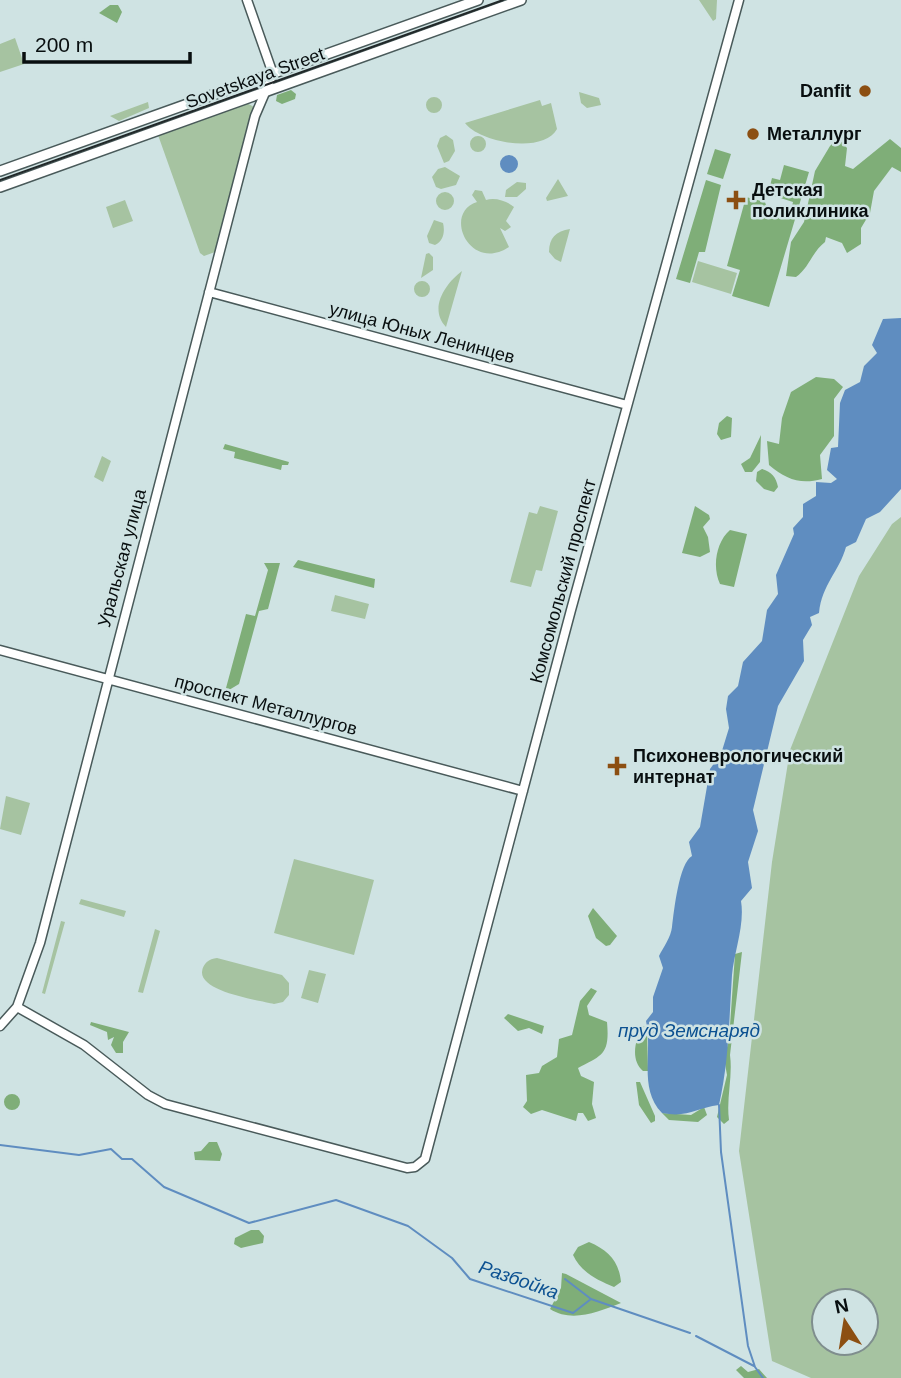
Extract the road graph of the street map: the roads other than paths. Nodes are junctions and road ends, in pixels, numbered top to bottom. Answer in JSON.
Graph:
{"nodes":[{"id":1,"x":247,"y":0,"type":"edge"},
{"id":2,"x":478,"y":0,"type":"edge"},
{"id":3,"x":521,"y":0,"type":"edge"},
{"id":4,"x":739,"y":0,"type":"edge"},
{"id":5,"x":273,"y":74,"type":"junction"},
{"id":6,"x":264,"y":91,"type":"junction"},
{"id":7,"x":0,"y":171,"type":"edge"},
{"id":8,"x":0,"y":187,"type":"edge"},
{"id":9,"x":209,"y":292,"type":"junction"},
{"id":10,"x":627,"y":405,"type":"junction"},
{"id":11,"x":0,"y":650,"type":"edge"},
{"id":12,"x":107,"y":679,"type":"junction"},
{"id":13,"x":523,"y":791,"type":"junction"},
{"id":14,"x":18,"y":1007,"type":"junction"},
{"id":15,"x":0,"y":1026,"type":"edge"}],
"edges":[{"from":1,"to":5,"type":"street"},
{"from":2,"to":5,"type":"main road","name":"Sovetskaya Street"},
{"from":3,"to":6,"type":"main road","name":"Sovetskaya Street"},
{"from":4,"to":10,"type":"street","name":"Комсомольский проспект"},
{"from":5,"to":6,"type":"street","name":"Уральская улица"},
{"from":5,"to":7,"type":"main road","name":"Sovetskaya Street"},
{"from":6,"to":8,"type":"main road","name":"Sovetskaya Street"},
{"from":6,"to":9,"type":"street","name":"Уральская улица"},
{"from":9,"to":10,"type":"street","name":"улица Юных Ленинцев"},
{"from":9,"to":12,"type":"street","name":"Уральская улица"},
{"from":10,"to":13,"type":"street","name":"Комсомольский проспект"},
{"from":11,"to":12,"type":"street","name":"проспект Металлургов"},
{"from":12,"to":13,"type":"street","name":"проспект Металлургов"},
{"from":12,"to":14,"type":"street","name":"Уральская улица"},
{"from":13,"to":14,"type":"street","name":"Комсомольский проспект"},
{"from":14,"to":15,"type":"street","name":"Уральская улица"}]}
